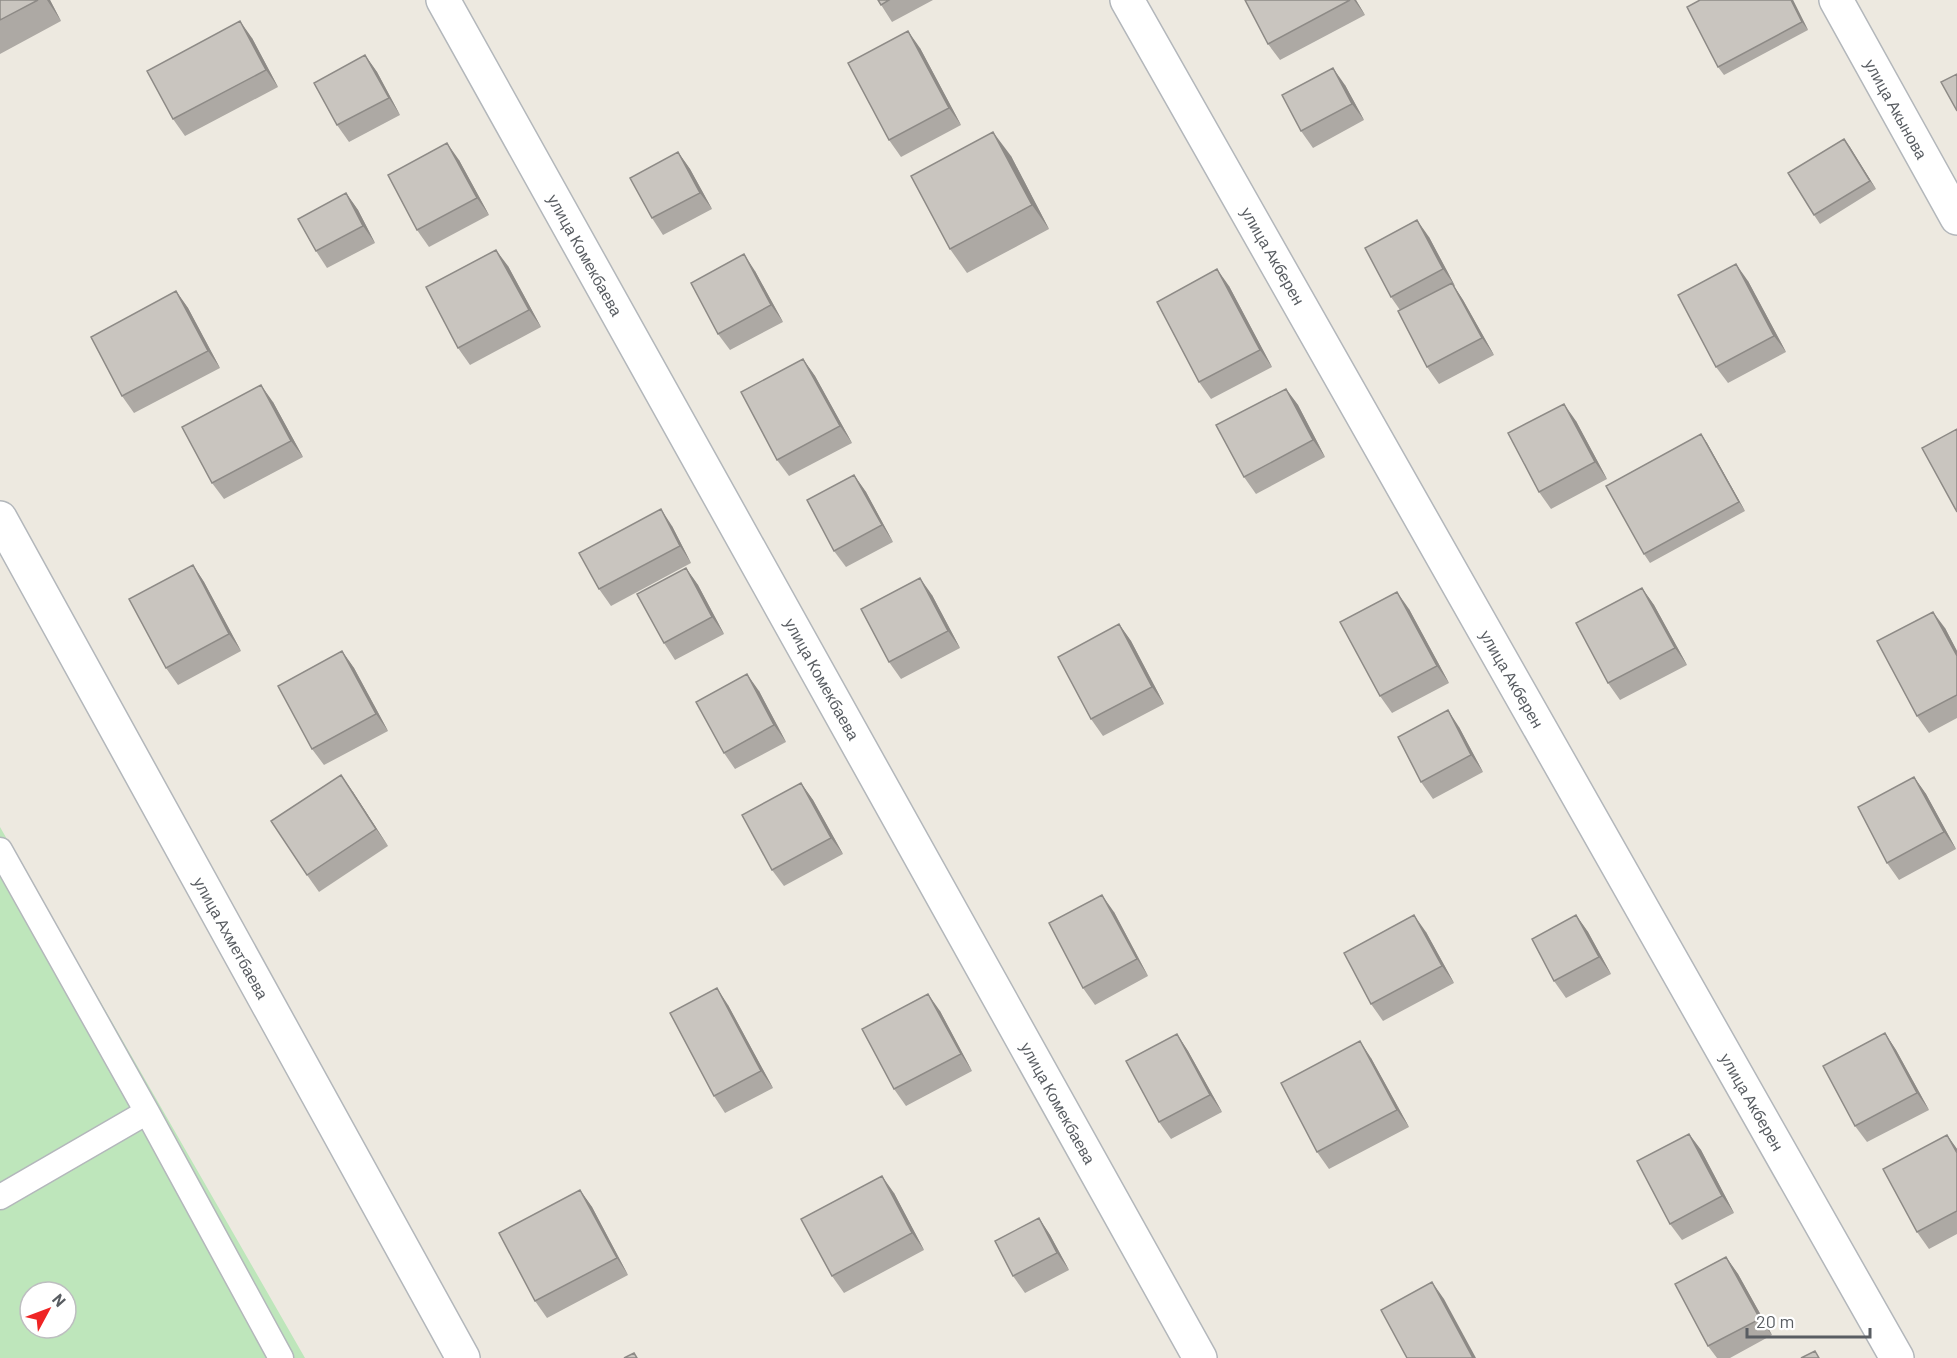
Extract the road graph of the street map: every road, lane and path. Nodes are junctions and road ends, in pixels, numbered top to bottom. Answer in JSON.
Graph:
{"nodes":[{"id":1,"x":443,"y":0,"type":"edge"},
{"id":2,"x":1127,"y":0,"type":"edge"},
{"id":3,"x":1836,"y":0,"type":"edge"},
{"id":4,"x":1957,"y":218,"type":"edge"},
{"id":5,"x":0,"y":519,"type":"edge"},
{"id":6,"x":0,"y":850,"type":"edge"},
{"id":7,"x":147,"y":1112,"type":"junction"},
{"id":8,"x":0,"y":1197,"type":"edge"},
{"id":9,"x":281,"y":1358,"type":"edge"},
{"id":10,"x":463,"y":1358,"type":"edge"},
{"id":11,"x":1200,"y":1358,"type":"edge"},
{"id":12,"x":1897,"y":1358,"type":"edge"}],
"edges":[{"from":1,"to":11,"type":"street","name":"улица Комекбаева"},
{"from":2,"to":12,"type":"street","name":"улица Акберен"},
{"from":3,"to":4,"type":"street","name":"улица Акынова"},
{"from":5,"to":10,"type":"street","name":"улица Ахметбаева"},
{"from":6,"to":7,"type":"lane"},
{"from":7,"to":8,"type":"lane"},
{"from":7,"to":9,"type":"lane"}]}
